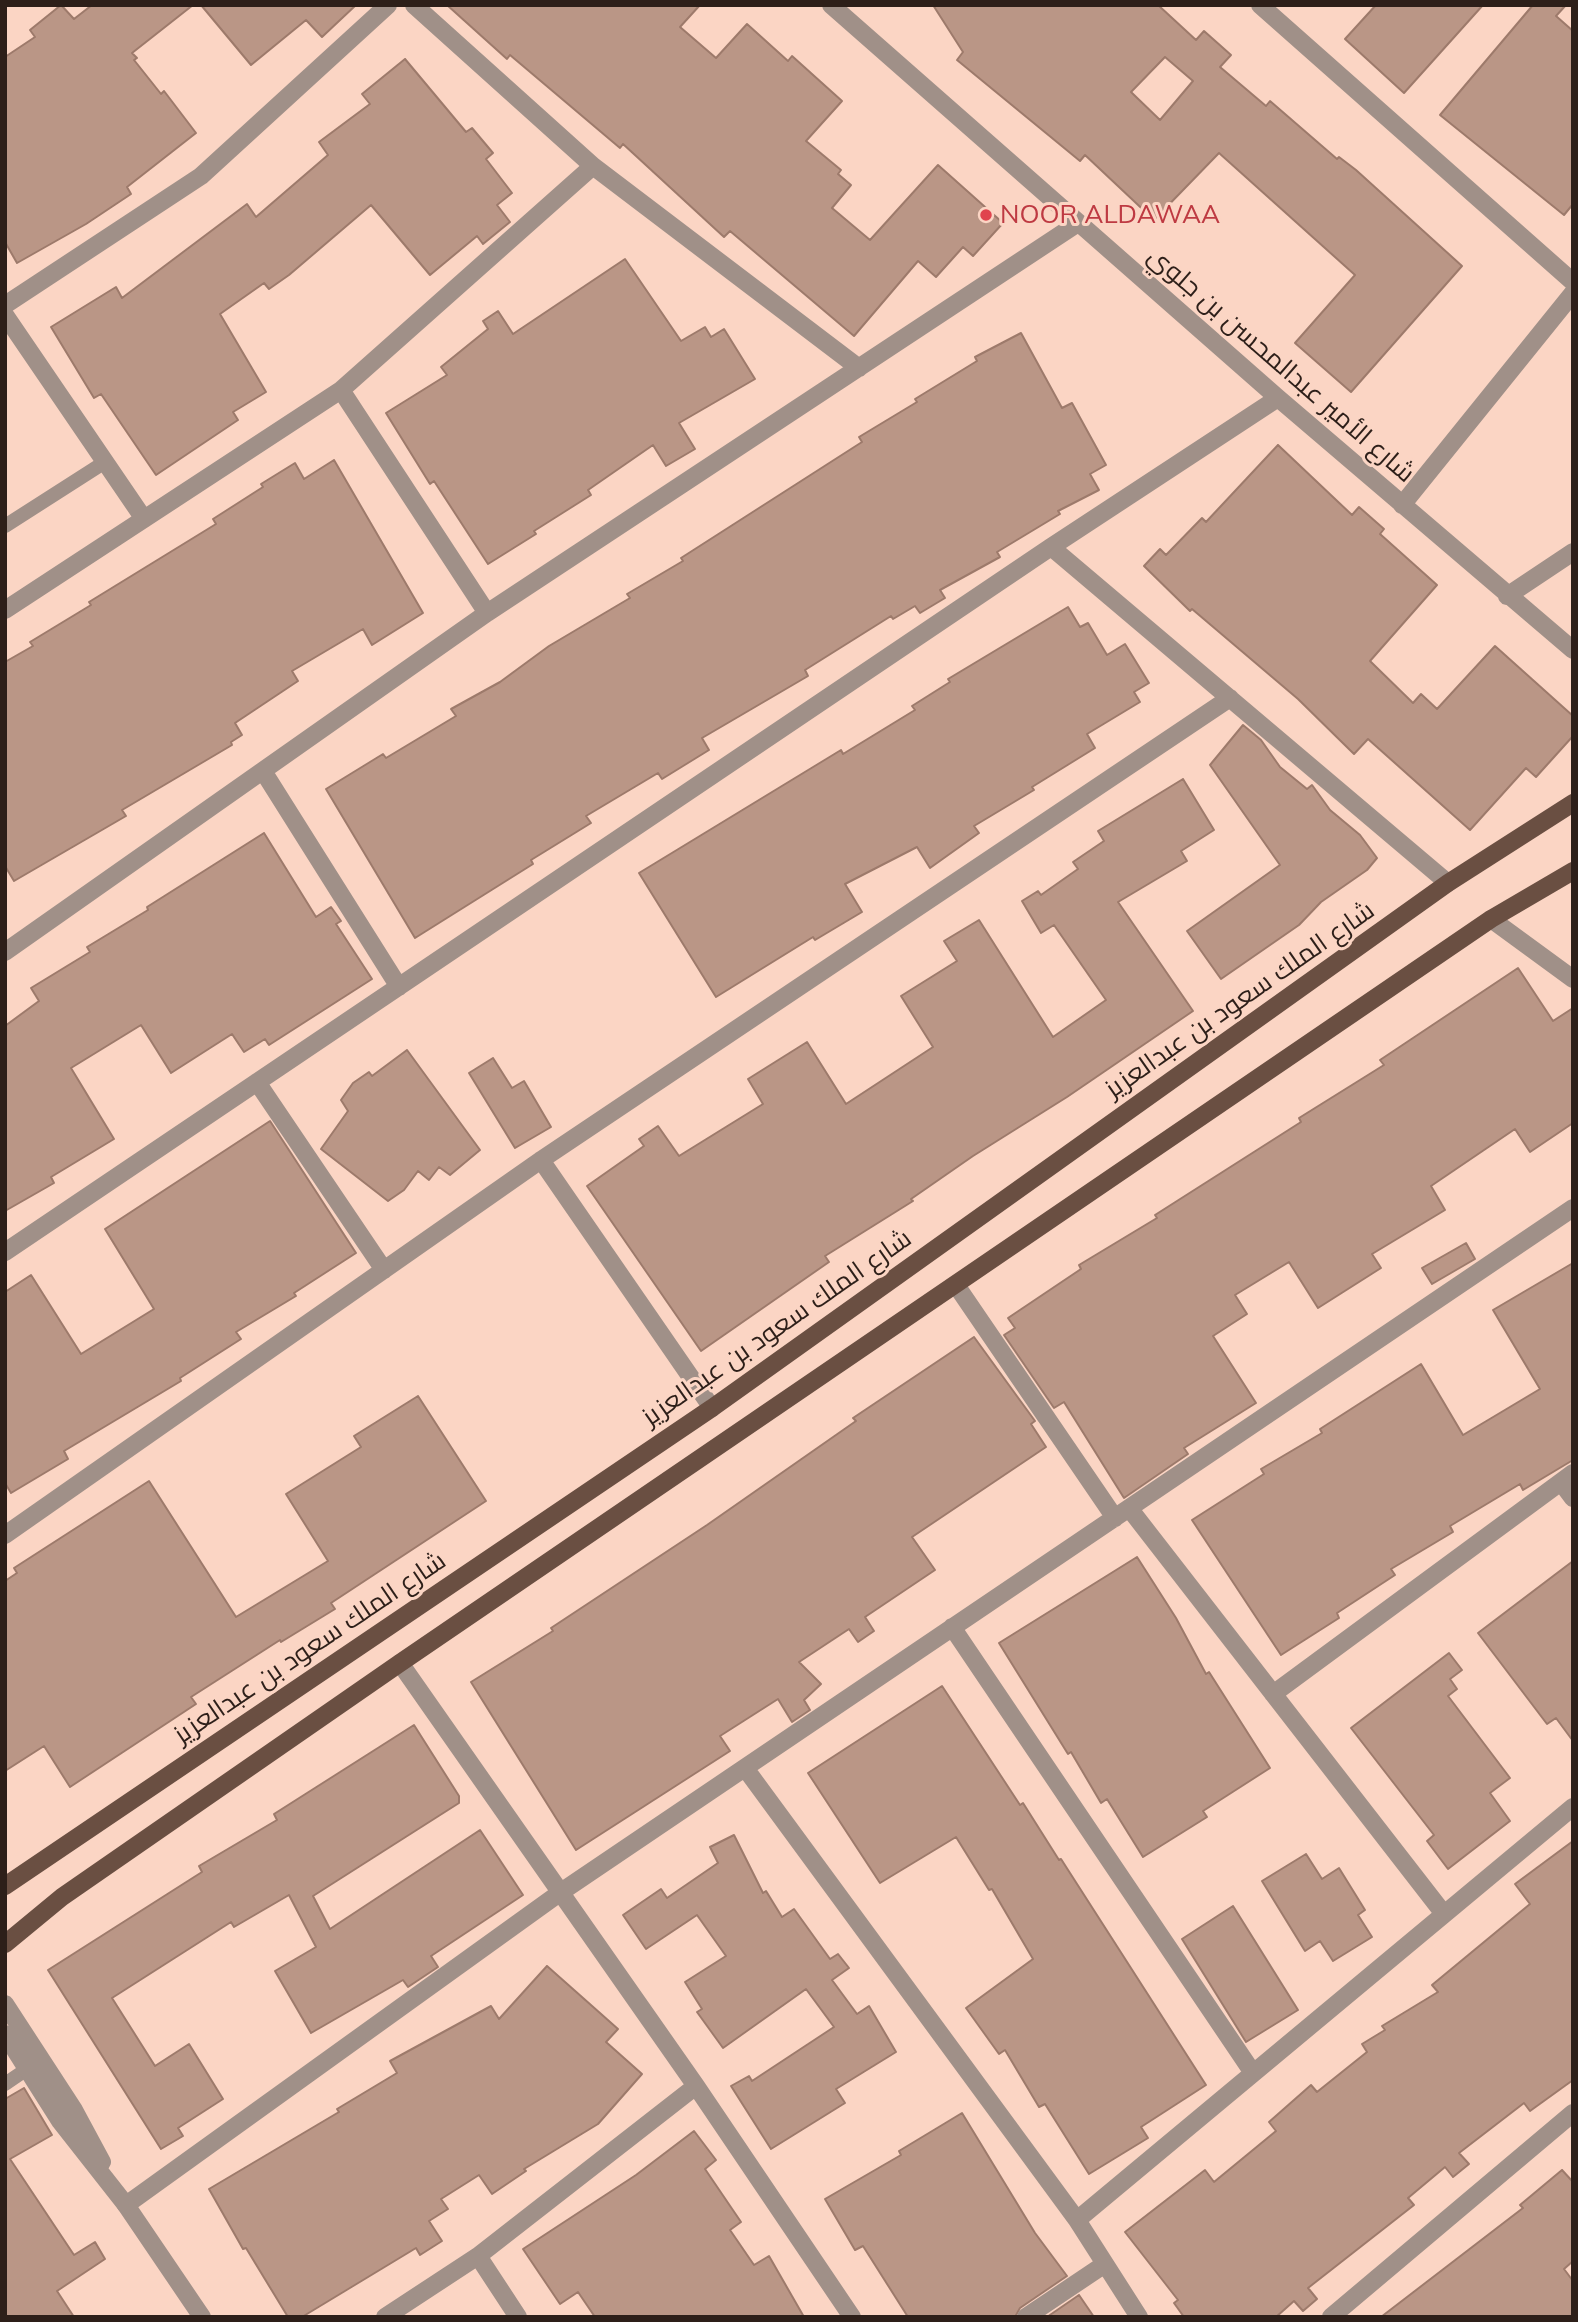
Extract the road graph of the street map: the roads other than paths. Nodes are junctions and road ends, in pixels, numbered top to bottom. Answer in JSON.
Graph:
{"nodes":[{"id":1,"x":388,"y":5,"type":"edge"},
{"id":2,"x":414,"y":5,"type":"edge"},
{"id":3,"x":831,"y":5,"type":"edge"},
{"id":4,"x":1260,"y":5,"type":"edge"},
{"id":5,"x":593,"y":166,"type":"junction"},
{"id":6,"x":1077,"y":223,"type":"junction"},
{"id":7,"x":1573,"y":282,"type":"edge"},
{"id":8,"x":1573,"y":293,"type":"edge"},
{"id":9,"x":5,"y":304,"type":"edge"},
{"id":10,"x":5,"y":315,"type":"edge"},
{"id":11,"x":859,"y":368,"type":"junction"},
{"id":12,"x":341,"y":390,"type":"junction"},
{"id":13,"x":1278,"y":398,"type":"junction"},
{"id":14,"x":105,"y":462,"type":"junction"},
{"id":15,"x":1402,"y":505,"type":"junction"},
{"id":16,"x":144,"y":519,"type":"junction"},
{"id":17,"x":5,"y":526,"type":"edge"},
{"id":18,"x":1051,"y":547,"type":"junction"},
{"id":19,"x":1573,"y":552,"type":"edge"},
{"id":20,"x":1507,"y":596,"type":"junction"},
{"id":21,"x":5,"y":610,"type":"edge"},
{"id":22,"x":487,"y":613,"type":"junction"},
{"id":23,"x":1573,"y":650,"type":"edge"},
{"id":24,"x":1230,"y":698,"type":"junction"},
{"id":25,"x":263,"y":771,"type":"junction"},
{"id":26,"x":1573,"y":803,"type":"edge"},
{"id":27,"x":1573,"y":871,"type":"edge"},
{"id":28,"x":1448,"y":883,"type":"junction"},
{"id":29,"x":1491,"y":919,"type":"junction"},
{"id":30,"x":5,"y":952,"type":"edge"},
{"id":31,"x":1573,"y":979,"type":"edge"},
{"id":32,"x":399,"y":987,"type":"junction"},
{"id":33,"x":257,"y":1082,"type":"junction"},
{"id":34,"x":541,"y":1160,"type":"junction"},
{"id":35,"x":1573,"y":1208,"type":"edge"},
{"id":36,"x":5,"y":1252,"type":"edge"},
{"id":37,"x":384,"y":1270,"type":"junction"},
{"id":38,"x":956,"y":1285,"type":"junction"},
{"id":39,"x":712,"y":1408,"type":"junction"},
{"id":40,"x":1567,"y":1478,"type":"edge"},
{"id":41,"x":1573,"y":1497,"type":"edge"},
{"id":42,"x":1122,"y":1513,"type":"junction"},
{"id":43,"x":5,"y":1535,"type":"edge"},
{"id":44,"x":952,"y":1628,"type":"junction"},
{"id":45,"x":400,"y":1664,"type":"junction"},
{"id":46,"x":1273,"y":1694,"type":"junction"},
{"id":47,"x":745,"y":1768,"type":"junction"},
{"id":48,"x":1573,"y":1807,"type":"edge"},
{"id":49,"x":5,"y":1886,"type":"edge"},
{"id":50,"x":561,"y":1892,"type":"junction"},
{"id":51,"x":62,"y":1897,"type":"junction"},
{"id":52,"x":1444,"y":1914,"type":"junction"},
{"id":53,"x":5,"y":1932,"type":"edge"},
{"id":54,"x":5,"y":1944,"type":"edge"},
{"id":55,"x":5,"y":2004,"type":"edge"},
{"id":56,"x":5,"y":2034,"type":"edge"},
{"id":57,"x":27,"y":2069,"type":"junction"},
{"id":58,"x":1253,"y":2073,"type":"junction"},
{"id":59,"x":5,"y":2084,"type":"edge"},
{"id":60,"x":696,"y":2086,"type":"junction"},
{"id":61,"x":1573,"y":2113,"type":"edge"},
{"id":62,"x":126,"y":2205,"type":"junction"},
{"id":63,"x":1077,"y":2220,"type":"junction"},
{"id":64,"x":478,"y":2256,"type":"junction"},
{"id":65,"x":1105,"y":2264,"type":"junction"},
{"id":66,"x":202,"y":2317,"type":"edge"},
{"id":67,"x":385,"y":2317,"type":"edge"},
{"id":68,"x":518,"y":2317,"type":"edge"},
{"id":69,"x":852,"y":2317,"type":"edge"},
{"id":70,"x":1026,"y":2317,"type":"edge"},
{"id":71,"x":1139,"y":2317,"type":"edge"},
{"id":72,"x":1332,"y":2317,"type":"edge"}],
"edges":[{"from":1,"to":9,"type":"street"},
{"from":2,"to":5,"type":"street"},
{"from":3,"to":6,"type":"street","name":"شارع الأمير عبدالمحسن بن جلوي"},
{"from":4,"to":7,"type":"street"},
{"from":5,"to":11,"type":"street"},
{"from":5,"to":12,"type":"street"},
{"from":6,"to":11,"type":"street"},
{"from":6,"to":13,"type":"street","name":"شارع الأمير عبدالمحسن بن جلوي"},
{"from":8,"to":15,"type":"street"},
{"from":10,"to":14,"type":"street"},
{"from":11,"to":22,"type":"street"},
{"from":12,"to":16,"type":"street"},
{"from":12,"to":22,"type":"street"},
{"from":13,"to":15,"type":"street","name":"شارع الأمير عبدالمحسن بن جلوي"},
{"from":13,"to":18,"type":"street"},
{"from":14,"to":16,"type":"street"},
{"from":14,"to":17,"type":"lane"},
{"from":15,"to":20,"type":"street","name":"شارع الأمير عبدالمحسن بن جلوي"},
{"from":16,"to":21,"type":"street"},
{"from":18,"to":24,"type":"street"},
{"from":18,"to":32,"type":"street"},
{"from":19,"to":20,"type":"street"},
{"from":20,"to":23,"type":"street","name":"شارع الأمير عبدالمحسن بن جلوي"},
{"from":22,"to":25,"type":"street"},
{"from":24,"to":28,"type":"street"},
{"from":24,"to":34,"type":"street"},
{"from":25,"to":30,"type":"street"},
{"from":25,"to":32,"type":"street"},
{"from":26,"to":28,"type":"main road","name":"شارع الملك سعود بن عبدالعزيز"},
{"from":27,"to":29,"type":"main road"},
{"from":28,"to":39,"type":"main road","name":"شارع الملك سعود بن عبدالعزيز"},
{"from":29,"to":31,"type":"street"},
{"from":29,"to":38,"type":"main road"},
{"from":32,"to":33,"type":"street"},
{"from":33,"to":36,"type":"street"},
{"from":33,"to":37,"type":"street"},
{"from":34,"to":37,"type":"street"},
{"from":34,"to":39,"type":"street"},
{"from":35,"to":42,"type":"street"},
{"from":37,"to":43,"type":"street"},
{"from":38,"to":42,"type":"street"},
{"from":38,"to":45,"type":"main road"},
{"from":39,"to":49,"type":"main road","name":"شارع الملك سعود بن عبدالعزيز"},
{"from":40,"to":41,"type":"street"},
{"from":40,"to":46,"type":"street"},
{"from":42,"to":44,"type":"street"},
{"from":42,"to":46,"type":"street"},
{"from":44,"to":47,"type":"street"},
{"from":44,"to":58,"type":"street"},
{"from":45,"to":50,"type":"street"},
{"from":45,"to":51,"type":"main road"},
{"from":46,"to":52,"type":"street"},
{"from":47,"to":50,"type":"street"},
{"from":47,"to":63,"type":"street"},
{"from":48,"to":52,"type":"street"},
{"from":50,"to":60,"type":"street"},
{"from":50,"to":62,"type":"street"},
{"from":51,"to":53,"type":"main road"},
{"from":51,"to":54,"type":"main road"},
{"from":52,"to":58,"type":"street"},
{"from":55,"to":62,"type":"street"},
{"from":56,"to":57,"type":"street"},
{"from":57,"to":59,"type":"lane"},
{"from":57,"to":62,"type":"street"},
{"from":58,"to":63,"type":"street"},
{"from":60,"to":64,"type":"street"},
{"from":60,"to":69,"type":"street"},
{"from":61,"to":72,"type":"street"},
{"from":62,"to":66,"type":"street"},
{"from":63,"to":65,"type":"street"},
{"from":64,"to":67,"type":"street"},
{"from":64,"to":68,"type":"street"},
{"from":65,"to":70,"type":"street"},
{"from":65,"to":71,"type":"street"}]}
